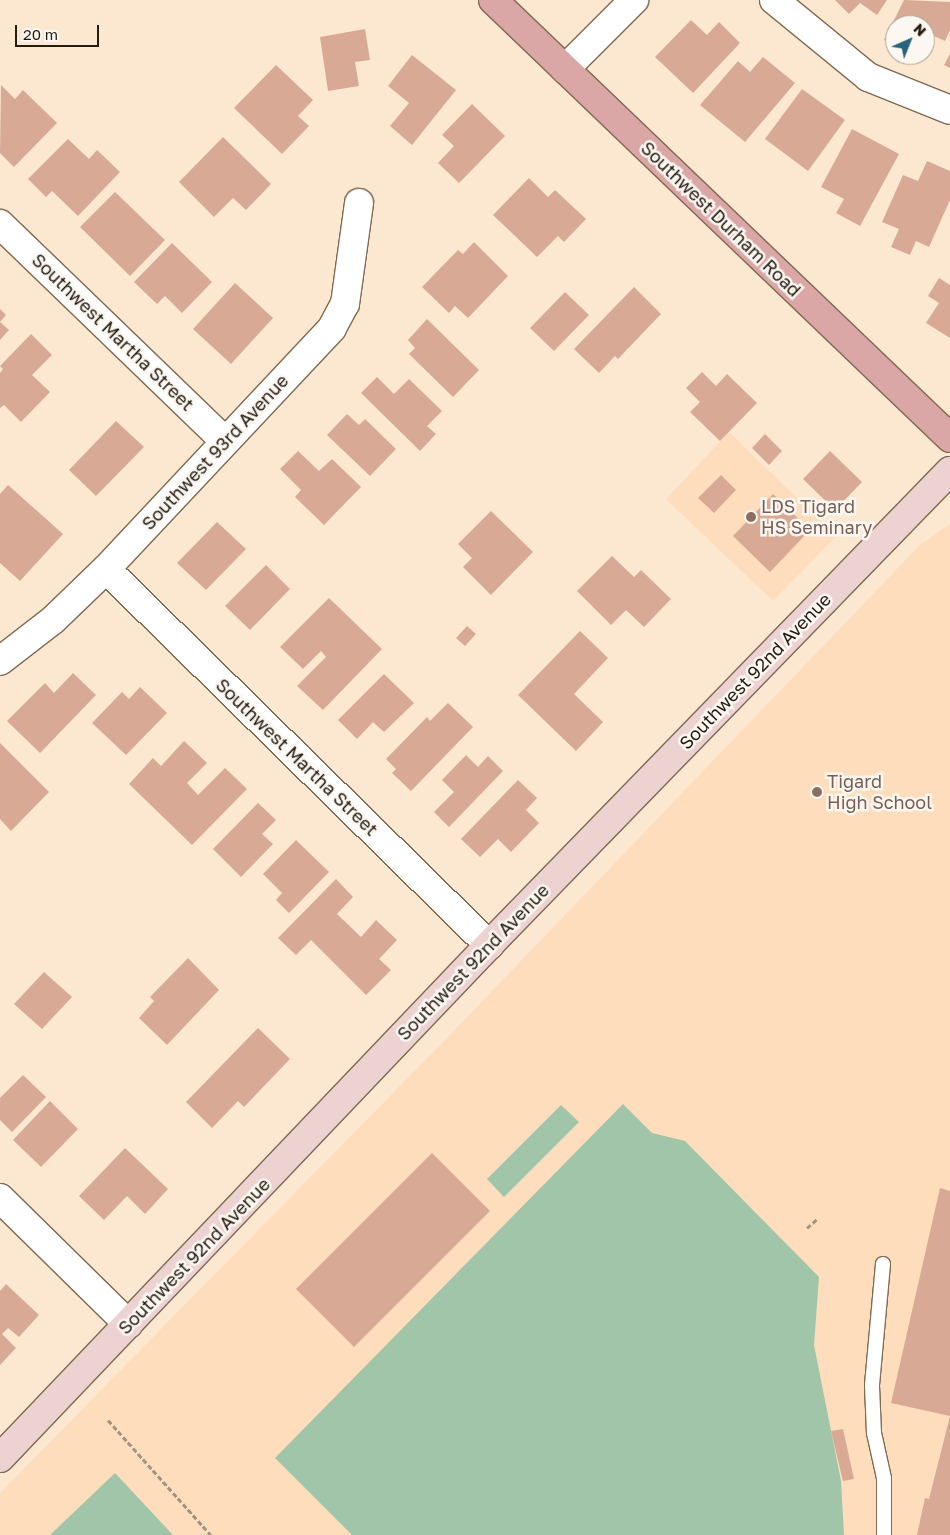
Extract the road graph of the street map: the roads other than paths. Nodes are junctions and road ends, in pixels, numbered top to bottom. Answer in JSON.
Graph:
{"nodes":[{"id":1,"x":493,"y":0,"type":"edge"},
{"id":2,"x":634,"y":0,"type":"edge"},
{"id":3,"x":774,"y":0,"type":"edge"},
{"id":4,"x":565,"y":69,"type":"junction"},
{"id":5,"x":950,"y":110,"type":"edge"},
{"id":6,"x":359,"y":203,"type":"dead end"},
{"id":7,"x":0,"y":224,"type":"edge"},
{"id":8,"x":950,"y":438,"type":"edge"},
{"id":9,"x":225,"y":441,"type":"junction"},
{"id":10,"x":950,"y":471,"type":"edge"},
{"id":11,"x":106,"y":569,"type":"junction"},
{"id":12,"x":0,"y":661,"type":"edge"},
{"id":13,"x":489,"y":945,"type":"junction"},
{"id":14,"x":0,"y":1198,"type":"edge"},
{"id":15,"x":883,"y":1264,"type":"dead end"},
{"id":16,"x":128,"y":1324,"type":"junction"},
{"id":17,"x":0,"y":1458,"type":"edge"},
{"id":18,"x":884,"y":1535,"type":"edge"}],
"edges":[{"from":1,"to":4,"type":"main road","name":"Southwest Durham Road"},
{"from":2,"to":4,"type":"street"},
{"from":3,"to":5,"type":"street"},
{"from":4,"to":8,"type":"main road","name":"Southwest Durham Road"},
{"from":6,"to":9,"type":"street","name":"Southwest 93rd Avenue"},
{"from":7,"to":9,"type":"street","name":"Southwest Martha Street"},
{"from":9,"to":11,"type":"street","name":"Southwest 93rd Avenue"},
{"from":10,"to":13,"type":"street","name":"Southwest 92nd Avenue"},
{"from":11,"to":12,"type":"street","name":"Southwest 93rd Avenue"},
{"from":11,"to":13,"type":"street","name":"Southwest Martha Street"},
{"from":13,"to":16,"type":"street","name":"Southwest 92nd Avenue"},
{"from":14,"to":16,"type":"street"},
{"from":15,"to":18,"type":"lane"},
{"from":16,"to":17,"type":"street","name":"Southwest 92nd Avenue"}]}
